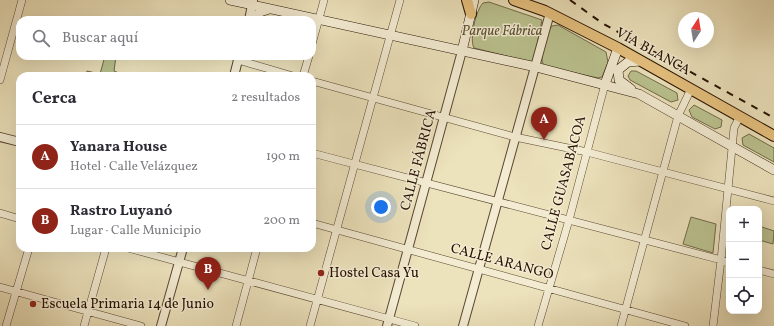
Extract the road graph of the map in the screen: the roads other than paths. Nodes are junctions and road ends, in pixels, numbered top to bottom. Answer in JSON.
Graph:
{"nodes":[{"id":1,"x":22,"y":0,"type":"edge"},
{"id":2,"x":230,"y":0,"type":"edge"},
{"id":3,"x":324,"y":0,"type":"edge"},
{"id":4,"x":400,"y":0,"type":"edge"},
{"id":5,"x":467,"y":0,"type":"edge"},
{"id":6,"x":474,"y":0,"type":"edge"},
{"id":7,"x":514,"y":0,"type":"edge"},
{"id":8,"x":530,"y":0,"type":"edge"},
{"id":9,"x":253,"y":3,"type":"edge"},
{"id":10,"x":276,"y":9,"type":"junction"},
{"id":11,"x":548,"y":12,"type":"junction"},
{"id":12,"x":471,"y":14,"type":"junction"},
{"id":13,"x":17,"y":16,"type":"edge"},
{"id":14,"x":250,"y":16,"type":"edge"},
{"id":15,"x":256,"y":16,"type":"edge"},
{"id":16,"x":306,"y":16,"type":"edge"},
{"id":17,"x":316,"y":18,"type":"edge"},
{"id":18,"x":16,"y":19,"type":"edge"},
{"id":19,"x":319,"y":19,"type":"junction"},
{"id":20,"x":316,"y":30,"type":"edge"},
{"id":21,"x":390,"y":35,"type":"junction"},
{"id":22,"x":618,"y":48,"type":"junction"},
{"id":23,"x":462,"y":51,"type":"junction"},
{"id":24,"x":238,"y":60,"type":"edge"},
{"id":25,"x":245,"y":60,"type":"edge"},
{"id":26,"x":308,"y":60,"type":"edge"},
{"id":27,"x":640,"y":61,"type":"junction"},
{"id":28,"x":2,"y":62,"type":"edge"},
{"id":29,"x":536,"y":68,"type":"junction"},
{"id":30,"x":235,"y":72,"type":"edge"},
{"id":31,"x":282,"y":72,"type":"edge"},
{"id":32,"x":304,"y":72,"type":"edge"},
{"id":33,"x":618,"y":76,"type":"junction"},
{"id":34,"x":0,"y":80,"type":"edge"},
{"id":35,"x":316,"y":82,"type":"edge"},
{"id":36,"x":605,"y":84,"type":"junction"},
{"id":37,"x":616,"y":87,"type":"junction"},
{"id":38,"x":691,"y":89,"type":"junction"},
{"id":39,"x":639,"y":94,"type":"junction"},
{"id":40,"x":374,"y":99,"type":"junction"},
{"id":41,"x":678,"y":116,"type":"junction"},
{"id":42,"x":740,"y":116,"type":"junction"},
{"id":43,"x":445,"y":119,"type":"junction"},
{"id":44,"x":0,"y":136,"type":"edge"},
{"id":45,"x":774,"y":136,"type":"edge"},
{"id":46,"x":515,"y":137,"type":"junction"},
{"id":47,"x":16,"y":141,"type":"edge"},
{"id":48,"x":732,"y":145,"type":"junction"},
{"id":49,"x":587,"y":152,"type":"junction"},
{"id":50,"x":316,"y":154,"type":"edge"},
{"id":51,"x":354,"y":163,"type":"junction"},
{"id":52,"x":774,"y":170,"type":"edge"},
{"id":53,"x":664,"y":172,"type":"junction"},
{"id":54,"x":427,"y":184,"type":"junction"},
{"id":55,"x":728,"y":189,"type":"junction"},
{"id":56,"x":774,"y":200,"type":"edge"},
{"id":57,"x":497,"y":203,"type":"junction"},
{"id":58,"x":0,"y":213,"type":"edge"},
{"id":59,"x":16,"y":218,"type":"edge"},
{"id":60,"x":569,"y":220,"type":"junction"},
{"id":61,"x":316,"y":224,"type":"edge"},
{"id":62,"x":337,"y":230,"type":"junction"},
{"id":63,"x":645,"y":241,"type":"junction"},
{"id":64,"x":408,"y":251,"type":"junction"},
{"id":65,"x":28,"y":252,"type":"edge"},
{"id":66,"x":105,"y":252,"type":"edge"},
{"id":67,"x":144,"y":252,"type":"edge"},
{"id":68,"x":182,"y":252,"type":"edge"},
{"id":69,"x":257,"y":252,"type":"edge"},
{"id":70,"x":721,"y":260,"type":"junction"},
{"id":71,"x":179,"y":261,"type":"junction"},
{"id":72,"x":726,"y":261,"type":"edge"},
{"id":73,"x":479,"y":270,"type":"junction"},
{"id":74,"x":762,"y":271,"type":"edge"},
{"id":75,"x":774,"y":274,"type":"edge"},
{"id":76,"x":249,"y":280,"type":"junction"},
{"id":77,"x":0,"y":288,"type":"edge"},
{"id":78,"x":549,"y":288,"type":"junction"},
{"id":79,"x":16,"y":292,"type":"junction"},
{"id":80,"x":317,"y":299,"type":"junction"},
{"id":81,"x":625,"y":310,"type":"junction"},
{"id":82,"x":88,"y":311,"type":"junction"},
{"id":83,"x":388,"y":323,"type":"edge"},
{"id":84,"x":6,"y":326,"type":"edge"},
{"id":85,"x":84,"y":326,"type":"edge"},
{"id":86,"x":141,"y":326,"type":"edge"},
{"id":87,"x":161,"y":326,"type":"edge"},
{"id":88,"x":236,"y":326,"type":"edge"},
{"id":89,"x":310,"y":326,"type":"edge"},
{"id":90,"x":415,"y":326,"type":"edge"},
{"id":91,"x":463,"y":326,"type":"edge"},
{"id":92,"x":538,"y":326,"type":"edge"},
{"id":93,"x":621,"y":326,"type":"edge"},
{"id":94,"x":685,"y":326,"type":"edge"},
{"id":95,"x":712,"y":326,"type":"edge"}],
"edges":[{"from":1,"to":13,"type":"street"},
{"from":2,"to":9,"type":"main road"},
{"from":3,"to":19,"type":"street"},
{"from":4,"to":21,"type":"street"},
{"from":5,"to":12,"type":"main road"},
{"from":6,"to":12,"type":"main road","name":"CALLE FÁBRICA"},
{"from":7,"to":11,"type":"main road","name":"VÍA BLANCA"},
{"from":8,"to":11,"type":"main road"},
{"from":9,"to":10,"type":"main road"},
{"from":9,"to":14,"type":"street"},
{"from":10,"to":15,"type":"main road"},
{"from":10,"to":16,"type":"main road"},
{"from":11,"to":22,"type":"main road","name":"VÍA BLANCA"},
{"from":11,"to":29,"type":"street"},
{"from":12,"to":23,"type":"main road","name":"CALLE FÁBRICA"},
{"from":17,"to":19,"type":"main road"},
{"from":18,"to":28,"type":"street"},
{"from":19,"to":20,"type":"street"},
{"from":19,"to":21,"type":"main road"},
{"from":21,"to":23,"type":"main road"},
{"from":21,"to":40,"type":"street"},
{"from":22,"to":27,"type":"main road","name":"VÍA BLANCA"},
{"from":22,"to":36,"type":"main road","name":"CALLE GUASABACOA"},
{"from":23,"to":29,"type":"main road"},
{"from":23,"to":43,"type":"street","name":"CALLE FÁBRICA"},
{"from":24,"to":30,"type":"street"},
{"from":25,"to":31,"type":"street"},
{"from":26,"to":32,"type":"street"},
{"from":27,"to":33,"type":"main road"},
{"from":27,"to":38,"type":"main road","name":"VÍA BLANCA"},
{"from":28,"to":34,"type":"street"},
{"from":29,"to":36,"type":"main road"},
{"from":29,"to":46,"type":"street"},
{"from":33,"to":37,"type":"main road"},
{"from":33,"to":39,"type":"main road"},
{"from":35,"to":40,"type":"street"},
{"from":36,"to":37,"type":"main road"},
{"from":36,"to":49,"type":"street","name":"CALLE GUASABACOA"},
{"from":37,"to":39,"type":"main road"},
{"from":38,"to":41,"type":"street"},
{"from":38,"to":42,"type":"main road","name":"VÍA BLANCA"},
{"from":39,"to":41,"type":"main road"},
{"from":40,"to":43,"type":"street"},
{"from":40,"to":51,"type":"street"},
{"from":41,"to":48,"type":"main road"},
{"from":41,"to":53,"type":"street"},
{"from":42,"to":45,"type":"main road","name":"VÍA BLANCA"},
{"from":42,"to":48,"type":"street"},
{"from":43,"to":46,"type":"street"},
{"from":43,"to":54,"type":"street","name":"CALLE FÁBRICA"},
{"from":44,"to":47,"type":"street"},
{"from":46,"to":49,"type":"street"},
{"from":46,"to":57,"type":"street"},
{"from":48,"to":52,"type":"main road"},
{"from":48,"to":55,"type":"street"},
{"from":49,"to":53,"type":"street"},
{"from":49,"to":60,"type":"street","name":"CALLE GUASABACOA"},
{"from":50,"to":51,"type":"street"},
{"from":51,"to":54,"type":"street"},
{"from":51,"to":62,"type":"street"},
{"from":53,"to":55,"type":"street"},
{"from":53,"to":63,"type":"street"},
{"from":54,"to":57,"type":"street"},
{"from":54,"to":64,"type":"street","name":"CALLE FÁBRICA"},
{"from":55,"to":56,"type":"street"},
{"from":55,"to":70,"type":"street"},
{"from":57,"to":60,"type":"street"},
{"from":57,"to":73,"type":"street"},
{"from":58,"to":59,"type":"street"},
{"from":60,"to":63,"type":"street"},
{"from":60,"to":78,"type":"street","name":"CALLE GUASABACOA"},
{"from":61,"to":62,"type":"street","name":"CALLE ARANGO"},
{"from":62,"to":64,"type":"street","name":"CALLE ARANGO"},
{"from":62,"to":80,"type":"street"},
{"from":63,"to":70,"type":"street"},
{"from":63,"to":81,"type":"street"},
{"from":64,"to":73,"type":"street","name":"CALLE ARANGO"},
{"from":64,"to":83,"type":"street","name":"CALLE FÁBRICA"},
{"from":65,"to":79,"type":"street"},
{"from":66,"to":82,"type":"street"},
{"from":67,"to":71,"type":"street"},
{"from":68,"to":71,"type":"street"},
{"from":69,"to":76,"type":"street"},
{"from":70,"to":72,"type":"street"},
{"from":70,"to":95,"type":"street"},
{"from":71,"to":76,"type":"street"},
{"from":71,"to":87,"type":"street"},
{"from":73,"to":78,"type":"street","name":"CALLE ARANGO"},
{"from":73,"to":91,"type":"street"},
{"from":74,"to":75,"type":"street"},
{"from":76,"to":80,"type":"street"},
{"from":76,"to":88,"type":"street"},
{"from":77,"to":79,"type":"street"},
{"from":78,"to":81,"type":"street","name":"CALLE ARANGO"},
{"from":78,"to":92,"type":"street","name":"CALLE GUASABACOA"},
{"from":79,"to":82,"type":"street"},
{"from":79,"to":84,"type":"street"},
{"from":80,"to":83,"type":"street"},
{"from":80,"to":89,"type":"street"},
{"from":81,"to":93,"type":"street"},
{"from":81,"to":94,"type":"street","name":"CALLE ARANGO"},
{"from":82,"to":85,"type":"street"},
{"from":82,"to":86,"type":"street"},
{"from":83,"to":90,"type":"street"}]}
